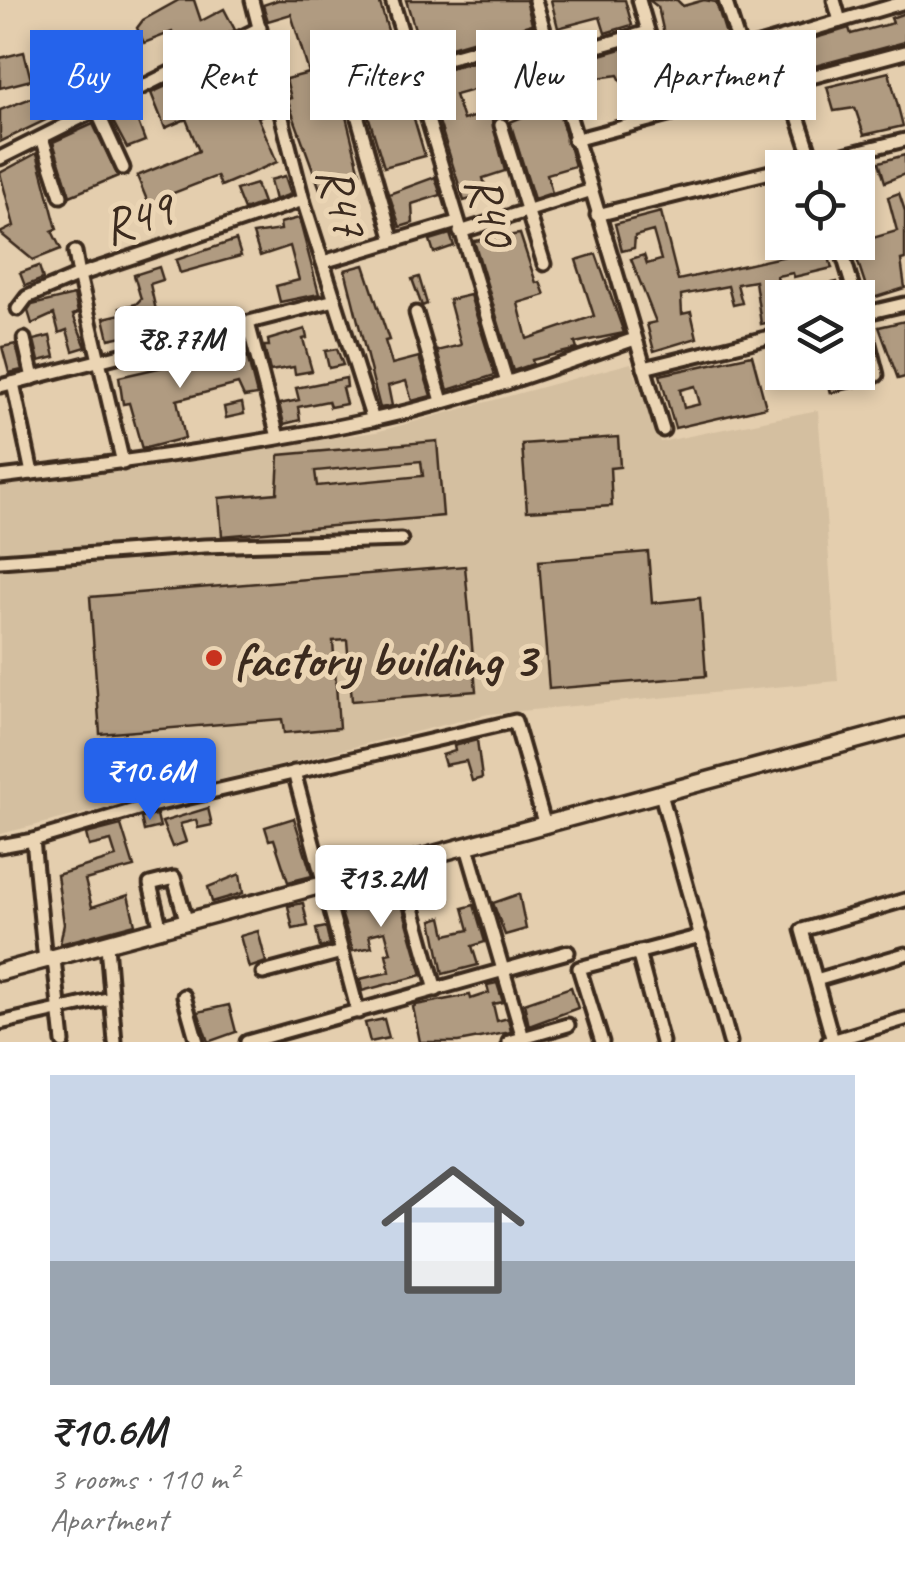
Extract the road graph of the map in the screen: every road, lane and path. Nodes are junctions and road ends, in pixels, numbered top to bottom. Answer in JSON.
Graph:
{"nodes":[{"id":1,"x":252,"y":0,"type":"edge"},
{"id":2,"x":392,"y":0,"type":"edge"},
{"id":3,"x":536,"y":0,"type":"edge"},
{"id":4,"x":638,"y":0,"type":"edge"},
{"id":5,"x":725,"y":0,"type":"edge"},
{"id":6,"x":834,"y":0,"type":"edge"},
{"id":7,"x":905,"y":2,"type":"edge"},
{"id":8,"x":840,"y":21,"type":"junction"},
{"id":9,"x":260,"y":28,"type":"junction"},
{"id":10,"x":401,"y":30,"type":"edge"},
{"id":11,"x":544,"y":30,"type":"edge"},
{"id":12,"x":647,"y":30,"type":"edge"},
{"id":13,"x":735,"y":30,"type":"edge"},
{"id":14,"x":809,"y":30,"type":"edge"},
{"id":15,"x":905,"y":52,"type":"edge"},
{"id":16,"x":816,"y":76,"type":"edge"},
{"id":17,"x":143,"y":87,"type":"edge"},
{"id":18,"x":78,"y":120,"type":"edge"},
{"id":19,"x":100,"y":120,"type":"edge"},
{"id":20,"x":359,"y":120,"type":"edge"},
{"id":21,"x":427,"y":120,"type":"edge"},
{"id":22,"x":569,"y":120,"type":"edge"},
{"id":23,"x":649,"y":120,"type":"edge"},
{"id":24,"x":799,"y":120,"type":"edge"},
{"id":25,"x":501,"y":125,"type":"dead end"},
{"id":26,"x":42,"y":138,"type":"junction"},
{"id":27,"x":574,"y":140,"type":"junction"},
{"id":28,"x":905,"y":140,"type":"edge"},
{"id":29,"x":809,"y":150,"type":"edge"},
{"id":30,"x":869,"y":150,"type":"edge"},
{"id":31,"x":0,"y":158,"type":"edge"},
{"id":32,"x":123,"y":168,"type":"dead end"},
{"id":33,"x":765,"y":173,"type":"edge"},
{"id":34,"x":590,"y":192,"type":"junction"},
{"id":35,"x":61,"y":196,"type":"dead end"},
{"id":36,"x":303,"y":200,"type":"junction"},
{"id":37,"x":527,"y":211,"type":"junction"},
{"id":38,"x":596,"y":214,"type":"junction"},
{"id":39,"x":458,"y":227,"type":"junction"},
{"id":40,"x":394,"y":241,"type":"junction"},
{"id":41,"x":74,"y":252,"type":"dead end"},
{"id":42,"x":323,"y":262,"type":"junction"},
{"id":43,"x":544,"y":264,"type":"dead end"},
{"id":44,"x":79,"y":276,"type":"junction"},
{"id":45,"x":335,"y":300,"type":"junction"},
{"id":46,"x":905,"y":304,"type":"edge"},
{"id":47,"x":875,"y":306,"type":"edge"},
{"id":48,"x":18,"y":309,"type":"dead end"},
{"id":49,"x":416,"y":314,"type":"dead end"},
{"id":50,"x":248,"y":322,"type":"junction"},
{"id":51,"x":765,"y":338,"type":"edge"},
{"id":52,"x":24,"y":339,"type":"dead end"},
{"id":53,"x":635,"y":339,"type":"junction"},
{"id":54,"x":99,"y":361,"type":"junction"},
{"id":55,"x":644,"y":368,"type":"junction"},
{"id":56,"x":875,"y":368,"type":"edge"},
{"id":57,"x":877,"y":375,"type":"dead end"},
{"id":58,"x":33,"y":378,"type":"junction"},
{"id":59,"x":508,"y":383,"type":"junction"},
{"id":60,"x":6,"y":384,"type":"edge"},
{"id":61,"x":442,"y":401,"type":"junction"},
{"id":62,"x":373,"y":420,"type":"junction"},
{"id":63,"x":663,"y":430,"type":"dead end"},
{"id":64,"x":278,"y":437,"type":"junction"},
{"id":65,"x":123,"y":463,"type":"junction"},
{"id":66,"x":32,"y":474,"type":"junction"},
{"id":67,"x":0,"y":477,"type":"edge"},
{"id":68,"x":401,"y":540,"type":"dead end"},
{"id":69,"x":0,"y":561,"type":"edge"},
{"id":70,"x":905,"y":726,"type":"edge"},
{"id":71,"x":294,"y":772,"type":"junction"},
{"id":72,"x":661,"y":794,"type":"junction"},
{"id":73,"x":545,"y":826,"type":"junction"},
{"id":74,"x":34,"y":840,"type":"junction"},
{"id":75,"x":0,"y":846,"type":"edge"},
{"id":76,"x":467,"y":847,"type":"junction"},
{"id":77,"x":401,"y":865,"type":"junction"},
{"id":78,"x":324,"y":886,"type":"junction"},
{"id":79,"x":905,"y":900,"type":"edge"},
{"id":80,"x":188,"y":923,"type":"junction"},
{"id":81,"x":161,"y":930,"type":"junction"},
{"id":82,"x":700,"y":936,"type":"junction"},
{"id":83,"x":107,"y":945,"type":"junction"},
{"id":84,"x":342,"y":952,"type":"junction"},
{"id":85,"x":568,"y":952,"type":"dead end"},
{"id":86,"x":638,"y":952,"type":"junction"},
{"id":87,"x":905,"y":954,"type":"edge"},
{"id":88,"x":50,"y":960,"type":"junction"},
{"id":89,"x":504,"y":970,"type":"junction"},
{"id":90,"x":0,"y":972,"type":"edge"},
{"id":91,"x":263,"y":973,"type":"dead end"},
{"id":92,"x":816,"y":980,"type":"junction"},
{"id":93,"x":436,"y":990,"type":"junction"},
{"id":94,"x":184,"y":996,"type":"dead end"},
{"id":95,"x":112,"y":998,"type":"junction"},
{"id":96,"x":60,"y":1010,"type":"junction"},
{"id":97,"x":358,"y":1012,"type":"junction"},
{"id":98,"x":905,"y":1019,"type":"edge"},
{"id":99,"x":0,"y":1023,"type":"edge"},
{"id":100,"x":568,"y":1025,"type":"dead end"},
{"id":101,"x":514,"y":1041,"type":"edge"},
{"id":102,"x":830,"y":1041,"type":"edge"},
{"id":103,"x":63,"y":1042,"type":"edge"},
{"id":104,"x":115,"y":1042,"type":"edge"},
{"id":105,"x":197,"y":1042,"type":"edge"},
{"id":106,"x":247,"y":1042,"type":"edge"},
{"id":107,"x":602,"y":1042,"type":"edge"},
{"id":108,"x":662,"y":1042,"type":"edge"},
{"id":109,"x":730,"y":1042,"type":"edge"}],
"edges":[{"from":1,"to":9,"type":"street","name":"R47"},
{"from":2,"to":10,"type":"street","name":"R40"},
{"from":3,"to":11,"type":"street"},
{"from":4,"to":12,"type":"street"},
{"from":5,"to":13,"type":"street"},
{"from":6,"to":8,"type":"street"},
{"from":7,"to":8,"type":"street"},
{"from":8,"to":14,"type":"street"},
{"from":9,"to":17,"type":"street"},
{"from":9,"to":36,"type":"street","name":"R47"},
{"from":15,"to":16,"type":"street"},
{"from":18,"to":26,"type":"street"},
{"from":19,"to":32,"type":"street"},
{"from":20,"to":40,"type":"street"},
{"from":21,"to":39,"type":"street","name":"R40"},
{"from":22,"to":27,"type":"street"},
{"from":23,"to":27,"type":"street"},
{"from":24,"to":29,"type":"street"},
{"from":25,"to":37,"type":"street"},
{"from":26,"to":31,"type":"street"},
{"from":26,"to":35,"type":"street"},
{"from":27,"to":34,"type":"street"},
{"from":28,"to":30,"type":"street"},
{"from":33,"to":38,"type":"street"},
{"from":34,"to":37,"type":"street"},
{"from":34,"to":38,"type":"street"},
{"from":36,"to":42,"type":"street","name":"R47"},
{"from":36,"to":44,"type":"street","name":"R49"},
{"from":37,"to":39,"type":"street"},
{"from":37,"to":43,"type":"street"},
{"from":38,"to":53,"type":"street"},
{"from":39,"to":40,"type":"street"},
{"from":39,"to":59,"type":"street","name":"R40"},
{"from":40,"to":42,"type":"street"},
{"from":41,"to":44,"type":"street"},
{"from":42,"to":45,"type":"street","name":"R47"},
{"from":44,"to":48,"type":"street"},
{"from":44,"to":54,"type":"street","name":"R49"},
{"from":45,"to":50,"type":"street"},
{"from":45,"to":62,"type":"street","name":"R47"},
{"from":46,"to":47,"type":"street"},
{"from":49,"to":61,"type":"street"},
{"from":50,"to":54,"type":"street"},
{"from":50,"to":64,"type":"street"},
{"from":51,"to":55,"type":"street"},
{"from":52,"to":58,"type":"street"},
{"from":53,"to":55,"type":"street"},
{"from":53,"to":59,"type":"street"},
{"from":54,"to":58,"type":"street"},
{"from":54,"to":65,"type":"street","name":"R49"},
{"from":55,"to":63,"type":"street"},
{"from":56,"to":57,"type":"street"},
{"from":58,"to":60,"type":"street"},
{"from":59,"to":61,"type":"street"},
{"from":60,"to":66,"type":"street"},
{"from":61,"to":62,"type":"street"},
{"from":62,"to":64,"type":"street"},
{"from":64,"to":65,"type":"street"},
{"from":65,"to":66,"type":"street"},
{"from":66,"to":67,"type":"street"},
{"from":68,"to":69,"type":"street"},
{"from":70,"to":72,"type":"street"},
{"from":71,"to":73,"type":"street"},
{"from":71,"to":74,"type":"street"},
{"from":71,"to":78,"type":"street"},
{"from":72,"to":73,"type":"street"},
{"from":72,"to":82,"type":"street"},
{"from":73,"to":76,"type":"street"},
{"from":74,"to":75,"type":"street"},
{"from":74,"to":88,"type":"street"},
{"from":76,"to":77,"type":"street"},
{"from":76,"to":89,"type":"street"},
{"from":77,"to":78,"type":"street"},
{"from":77,"to":93,"type":"street"},
{"from":78,"to":80,"type":"street"},
{"from":78,"to":84,"type":"street"},
{"from":79,"to":92,"type":"street"},
{"from":80,"to":81,"type":"street"},
{"from":80,"to":81,"type":"street"},
{"from":81,"to":83,"type":"street"},
{"from":82,"to":86,"type":"street"},
{"from":82,"to":109,"type":"street"},
{"from":83,"to":88,"type":"street"},
{"from":83,"to":95,"type":"street"},
{"from":84,"to":91,"type":"street"},
{"from":84,"to":97,"type":"street"},
{"from":85,"to":89,"type":"street"},
{"from":86,"to":107,"type":"street"},
{"from":86,"to":108,"type":"street"},
{"from":87,"to":92,"type":"street"},
{"from":88,"to":90,"type":"street"},
{"from":88,"to":96,"type":"street"},
{"from":89,"to":93,"type":"street"},
{"from":89,"to":101,"type":"street"},
{"from":92,"to":102,"type":"street"},
{"from":93,"to":97,"type":"street"},
{"from":94,"to":105,"type":"street"},
{"from":95,"to":96,"type":"street"},
{"from":95,"to":104,"type":"street"},
{"from":96,"to":99,"type":"street"},
{"from":96,"to":103,"type":"street"},
{"from":97,"to":106,"type":"street"},
{"from":98,"to":102,"type":"street"},
{"from":100,"to":101,"type":"street"}]}
